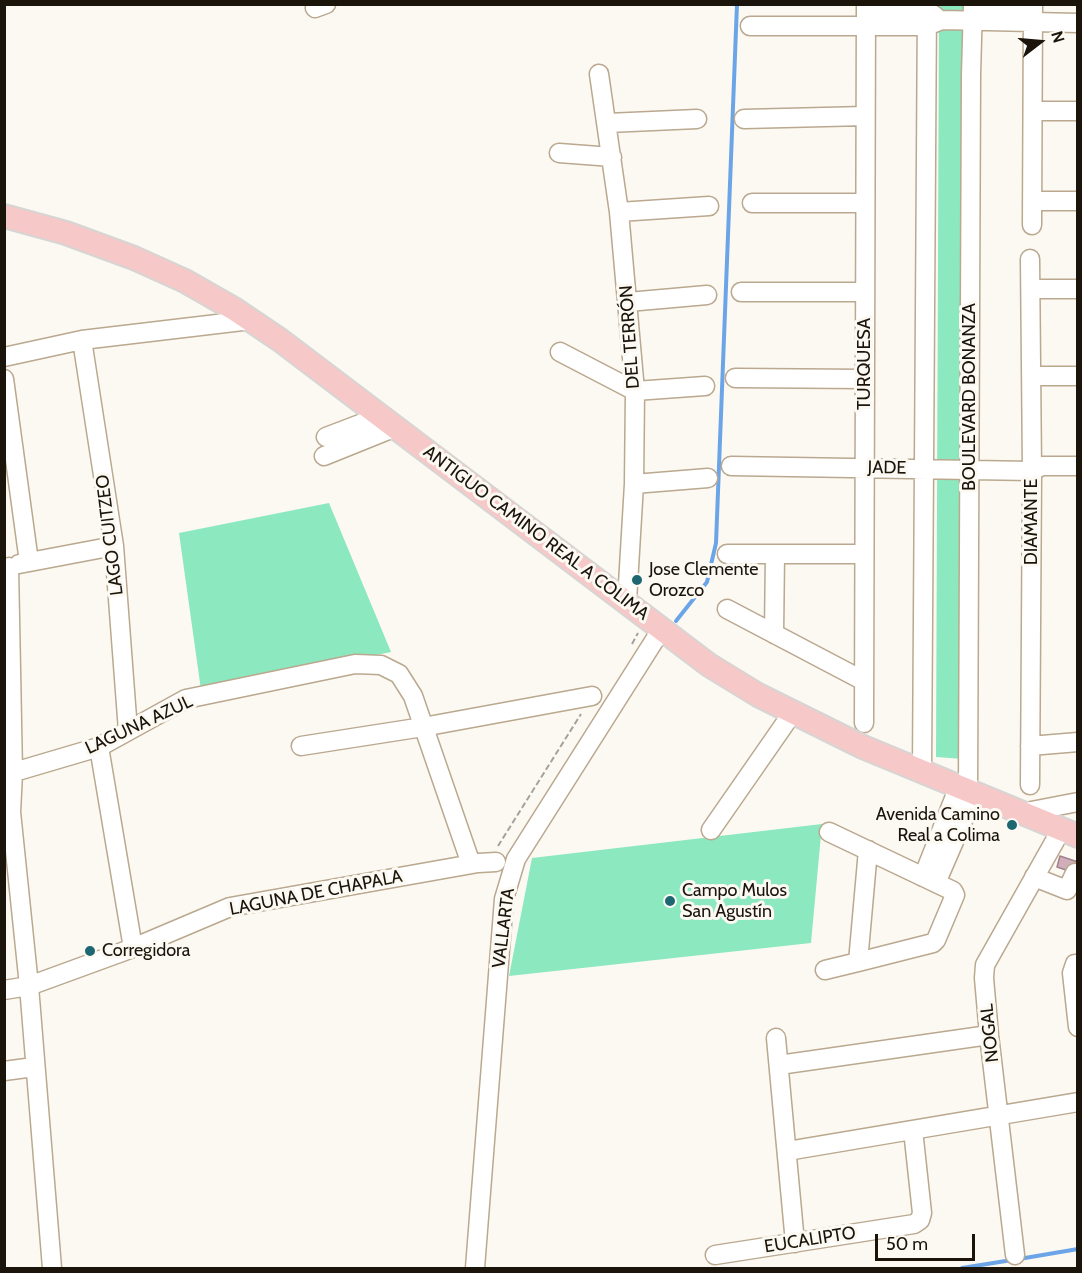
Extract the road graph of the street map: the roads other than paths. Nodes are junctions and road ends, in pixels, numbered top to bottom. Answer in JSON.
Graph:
{"nodes":[{"id":1,"x":972,"y":10,"type":"edge"},
{"id":2,"x":1033,"y":11,"type":"edge"},
{"id":3,"x":866,"y":14,"type":"edge"},
{"id":4,"x":931,"y":15,"type":"edge"},
{"id":5,"x":1077,"y":22,"type":"edge"},
{"id":6,"x":750,"y":26,"type":"dead end"},
{"id":7,"x":599,"y":74,"type":"dead end"},
{"id":8,"x":1033,"y":111,"type":"junction"},
{"id":9,"x":1077,"y":111,"type":"edge"},
{"id":10,"x":866,"y":116,"type":"junction"},
{"id":11,"x":744,"y":118,"type":"dead end"},
{"id":12,"x":697,"y":119,"type":"dead end"},
{"id":13,"x":608,"y":123,"type":"junction"},
{"id":14,"x":559,"y":153,"type":"dead end"},
{"id":15,"x":612,"y":157,"type":"junction"},
{"id":16,"x":1032,"y":201,"type":"junction"},
{"id":17,"x":1077,"y":201,"type":"edge"},
{"id":18,"x":752,"y":203,"type":"dead end"},
{"id":19,"x":865,"y":203,"type":"junction"},
{"id":20,"x":709,"y":206,"type":"dead end"},
{"id":21,"x":619,"y":212,"type":"junction"},
{"id":22,"x":4,"y":216,"type":"edge"},
{"id":23,"x":1032,"y":225,"type":"dead end"},
{"id":24,"x":1030,"y":259,"type":"dead end"},
{"id":25,"x":1032,"y":289,"type":"junction"},
{"id":26,"x":1077,"y":290,"type":"edge"},
{"id":27,"x":865,"y":291,"type":"junction"},
{"id":28,"x":741,"y":292,"type":"dead end"},
{"id":29,"x":707,"y":295,"type":"dead end"},
{"id":30,"x":628,"y":302,"type":"junction"},
{"id":31,"x":251,"y":320,"type":"junction"},
{"id":32,"x":82,"y":340,"type":"junction"},
{"id":33,"x":560,"y":352,"type":"dead end"},
{"id":34,"x":4,"y":357,"type":"edge"},
{"id":35,"x":1032,"y":376,"type":"junction"},
{"id":36,"x":1077,"y":376,"type":"edge"},
{"id":37,"x":735,"y":378,"type":"dead end"},
{"id":38,"x":4,"y":379,"type":"edge"},
{"id":39,"x":865,"y":379,"type":"junction"},
{"id":40,"x":705,"y":386,"type":"dead end"},
{"id":41,"x":635,"y":391,"type":"junction"},
{"id":42,"x":388,"y":422,"type":"junction"},
{"id":43,"x":326,"y":437,"type":"dead end"},
{"id":44,"x":9,"y":449,"type":"edge"},
{"id":45,"x":324,"y":456,"type":"dead end"},
{"id":46,"x":864,"y":462,"type":"junction"},
{"id":47,"x":925,"y":463,"type":"junction"},
{"id":48,"x":970,"y":464,"type":"junction"},
{"id":49,"x":1035,"y":465,"type":"junction"},
{"id":50,"x":731,"y":466,"type":"dead end"},
{"id":51,"x":1077,"y":466,"type":"edge"},
{"id":52,"x":708,"y":478,"type":"dead end"},
{"id":53,"x":633,"y":484,"type":"junction"},
{"id":54,"x":114,"y":546,"type":"junction"},
{"id":55,"x":727,"y":554,"type":"dead end"},
{"id":56,"x":775,"y":554,"type":"junction"},
{"id":57,"x":864,"y":554,"type":"junction"},
{"id":58,"x":29,"y":562,"type":"junction"},
{"id":59,"x":7,"y":567,"type":"edge"},
{"id":60,"x":627,"y":602,"type":"junction"},
{"id":61,"x":727,"y":609,"type":"dead end"},
{"id":62,"x":654,"y":623,"type":"junction"},
{"id":63,"x":774,"y":634,"type":"junction"},
{"id":64,"x":864,"y":681,"type":"junction"},
{"id":65,"x":592,"y":696,"type":"road end"},
{"id":66,"x":788,"y":710,"type":"junction"},
{"id":67,"x":864,"y":723,"type":"dead end"},
{"id":68,"x":423,"y":727,"type":"junction"},
{"id":69,"x":128,"y":731,"type":"junction"},
{"id":70,"x":1077,"y":742,"type":"edge"},
{"id":71,"x":301,"y":746,"type":"dead end"},
{"id":72,"x":1030,"y":746,"type":"junction"},
{"id":73,"x":99,"y":747,"type":"junction"},
{"id":74,"x":922,"y":770,"type":"junction"},
{"id":75,"x":9,"y":774,"type":"edge"},
{"id":76,"x":1030,"y":785,"type":"dead end"},
{"id":77,"x":967,"y":790,"type":"junction"},
{"id":78,"x":1077,"y":802,"type":"edge"},
{"id":79,"x":1022,"y":813,"type":"junction"},
{"id":80,"x":711,"y":830,"type":"dead end"},
{"id":81,"x":829,"y":832,"type":"dead end"},
{"id":82,"x":1069,"y":833,"type":"edge"},
{"id":83,"x":868,"y":850,"type":"junction"},
{"id":84,"x":496,"y":862,"type":"road end"},
{"id":85,"x":471,"y":864,"type":"junction"},
{"id":86,"x":1076,"y":873,"type":"dead end"},
{"id":87,"x":1034,"y":877,"type":"junction"},
{"id":88,"x":929,"y":880,"type":"junction"},
{"id":89,"x":133,"y":948,"type":"junction"},
{"id":90,"x":858,"y":962,"type":"junction"},
{"id":91,"x":1076,"y":964,"type":"edge"},
{"id":92,"x":825,"y":970,"type":"dead end"},
{"id":93,"x":29,"y":986,"type":"junction"},
{"id":94,"x":4,"y":990,"type":"edge"},
{"id":95,"x":1077,"y":1027,"type":"edge"},
{"id":96,"x":989,"y":1035,"type":"junction"},
{"id":97,"x":776,"y":1038,"type":"dead end"},
{"id":98,"x":779,"y":1065,"type":"junction"},
{"id":99,"x":34,"y":1066,"type":"junction"},
{"id":100,"x":4,"y":1071,"type":"edge"},
{"id":101,"x":1077,"y":1102,"type":"edge"},
{"id":102,"x":999,"y":1116,"type":"junction"},
{"id":103,"x":913,"y":1130,"type":"junction"},
{"id":104,"x":787,"y":1151,"type":"junction"},
{"id":105,"x":795,"y":1243,"type":"junction"},
{"id":106,"x":715,"y":1255,"type":"dead end"},
{"id":107,"x":1015,"y":1255,"type":"dead end"},
{"id":108,"x":52,"y":1269,"type":"edge"},
{"id":109,"x":475,"y":1269,"type":"edge"}],
"edges":[{"from":1,"to":2,"type":"street"},
{"from":1,"to":4,"type":"street"},
{"from":1,"to":48,"type":"street","name":"BOULEVARD BONANZA"},
{"from":2,"to":5,"type":"street"},
{"from":2,"to":8,"type":"street"},
{"from":3,"to":4,"type":"street"},
{"from":3,"to":6,"type":"street"},
{"from":3,"to":10,"type":"street","name":"TURQUESA"},
{"from":4,"to":47,"type":"street"},
{"from":7,"to":13,"type":"street","name":"DEL TERRÓN"},
{"from":8,"to":9,"type":"street"},
{"from":8,"to":16,"type":"street"},
{"from":10,"to":11,"type":"street"},
{"from":10,"to":19,"type":"street","name":"TURQUESA"},
{"from":12,"to":13,"type":"street"},
{"from":13,"to":15,"type":"street","name":"DEL TERRÓN"},
{"from":14,"to":15,"type":"street"},
{"from":15,"to":21,"type":"street","name":"DEL TERRÓN"},
{"from":16,"to":17,"type":"street"},
{"from":16,"to":23,"type":"street"},
{"from":18,"to":19,"type":"street"},
{"from":19,"to":27,"type":"street","name":"TURQUESA"},
{"from":20,"to":21,"type":"street"},
{"from":21,"to":30,"type":"street","name":"DEL TERRÓN"},
{"from":22,"to":31,"type":"main road","name":"ANTIGUO CAMINO REAL A COLIMA"},
{"from":24,"to":25,"type":"street","name":"DIAMANTE"},
{"from":25,"to":26,"type":"street"},
{"from":25,"to":35,"type":"street","name":"DIAMANTE"},
{"from":27,"to":28,"type":"street"},
{"from":27,"to":39,"type":"street","name":"TURQUESA"},
{"from":29,"to":30,"type":"street"},
{"from":30,"to":41,"type":"street","name":"DEL TERRÓN"},
{"from":31,"to":32,"type":"street"},
{"from":31,"to":42,"type":"main road","name":"ANTIGUO CAMINO REAL A COLIMA"},
{"from":32,"to":34,"type":"street"},
{"from":32,"to":54,"type":"street","name":"LAGO CUITZEO"},
{"from":33,"to":41,"type":"street"},
{"from":35,"to":36,"type":"street"},
{"from":35,"to":49,"type":"street","name":"DIAMANTE"},
{"from":37,"to":39,"type":"street"},
{"from":38,"to":44,"type":"street"},
{"from":39,"to":46,"type":"street","name":"TURQUESA"},
{"from":40,"to":41,"type":"street"},
{"from":41,"to":53,"type":"street","name":"DEL TERRÓN"},
{"from":42,"to":43,"type":"street"},
{"from":42,"to":45,"type":"street"},
{"from":42,"to":60,"type":"main road","name":"ANTIGUO CAMINO REAL A COLIMA"},
{"from":44,"to":58,"type":"street"},
{"from":46,"to":47,"type":"street","name":"JADE"},
{"from":46,"to":50,"type":"street","name":"JADE"},
{"from":46,"to":57,"type":"street","name":"TURQUESA"},
{"from":47,"to":48,"type":"street","name":"JADE"},
{"from":47,"to":74,"type":"street"},
{"from":48,"to":49,"type":"street","name":"JADE"},
{"from":48,"to":77,"type":"street","name":"BOULEVARD BONANZA"},
{"from":49,"to":51,"type":"street","name":"JADE"},
{"from":49,"to":72,"type":"street","name":"DIAMANTE"},
{"from":52,"to":53,"type":"street"},
{"from":53,"to":60,"type":"street","name":"DEL TERRÓN"},
{"from":54,"to":58,"type":"street"},
{"from":54,"to":69,"type":"street","name":"LAGO CUITZEO"},
{"from":55,"to":56,"type":"street"},
{"from":56,"to":57,"type":"street"},
{"from":56,"to":63,"type":"street"},
{"from":57,"to":64,"type":"street","name":"TURQUESA"},
{"from":58,"to":59,"type":"street"},
{"from":59,"to":75,"type":"street"},
{"from":60,"to":62,"type":"main road","name":"ANTIGUO CAMINO REAL A COLIMA"},
{"from":61,"to":63,"type":"street"},
{"from":62,"to":66,"type":"main road","name":"ANTIGUO CAMINO REAL A COLIMA"},
{"from":62,"to":109,"type":"street","name":"VALLARTA"},
{"from":63,"to":64,"type":"street"},
{"from":64,"to":67,"type":"street","name":"TURQUESA"},
{"from":65,"to":68,"type":"street"},
{"from":66,"to":74,"type":"main road","name":"ANTIGUO CAMINO REAL A COLIMA"},
{"from":66,"to":80,"type":"street"},
{"from":68,"to":69,"type":"street","name":"LAGUNA AZUL"},
{"from":68,"to":71,"type":"street"},
{"from":68,"to":85,"type":"street"},
{"from":69,"to":73,"type":"street","name":"LAGUNA AZUL"},
{"from":70,"to":72,"type":"street"},
{"from":72,"to":76,"type":"street","name":"DIAMANTE"},
{"from":73,"to":75,"type":"street","name":"LAGUNA AZUL"},
{"from":73,"to":89,"type":"street"},
{"from":74,"to":77,"type":"main road","name":"ANTIGUO CAMINO REAL A COLIMA"},
{"from":75,"to":93,"type":"street"},
{"from":77,"to":79,"type":"main road","name":"ANTIGUO CAMINO REAL A COLIMA"},
{"from":77,"to":88,"type":"street"},
{"from":78,"to":79,"type":"street"},
{"from":79,"to":82,"type":"main road","name":"ANTIGUO CAMINO REAL A COLIMA"},
{"from":81,"to":83,"type":"street"},
{"from":82,"to":87,"type":"street","name":"NOGAL"},
{"from":83,"to":88,"type":"street"},
{"from":83,"to":90,"type":"street"},
{"from":84,"to":85,"type":"street","name":"LAGUNA DE CHAPALA"},
{"from":85,"to":89,"type":"street","name":"LAGUNA DE CHAPALA"},
{"from":86,"to":87,"type":"street"},
{"from":87,"to":96,"type":"street","name":"NOGAL"},
{"from":88,"to":90,"type":"street"},
{"from":89,"to":93,"type":"street","name":"LAGUNA DE CHAPALA"},
{"from":90,"to":92,"type":"street"},
{"from":91,"to":95,"type":"street"},
{"from":93,"to":94,"type":"street","name":"LAGUNA DE CHAPALA"},
{"from":93,"to":99,"type":"street"},
{"from":96,"to":98,"type":"street"},
{"from":96,"to":102,"type":"street","name":"NOGAL"},
{"from":97,"to":98,"type":"street"},
{"from":98,"to":104,"type":"street"},
{"from":99,"to":100,"type":"street"},
{"from":99,"to":108,"type":"street"},
{"from":101,"to":102,"type":"street"},
{"from":102,"to":103,"type":"street"},
{"from":102,"to":107,"type":"street","name":"NOGAL"},
{"from":103,"to":104,"type":"street"},
{"from":103,"to":105,"type":"street","name":"EUCALIPTO"},
{"from":104,"to":105,"type":"street"},
{"from":105,"to":106,"type":"street","name":"EUCALIPTO"}]}
